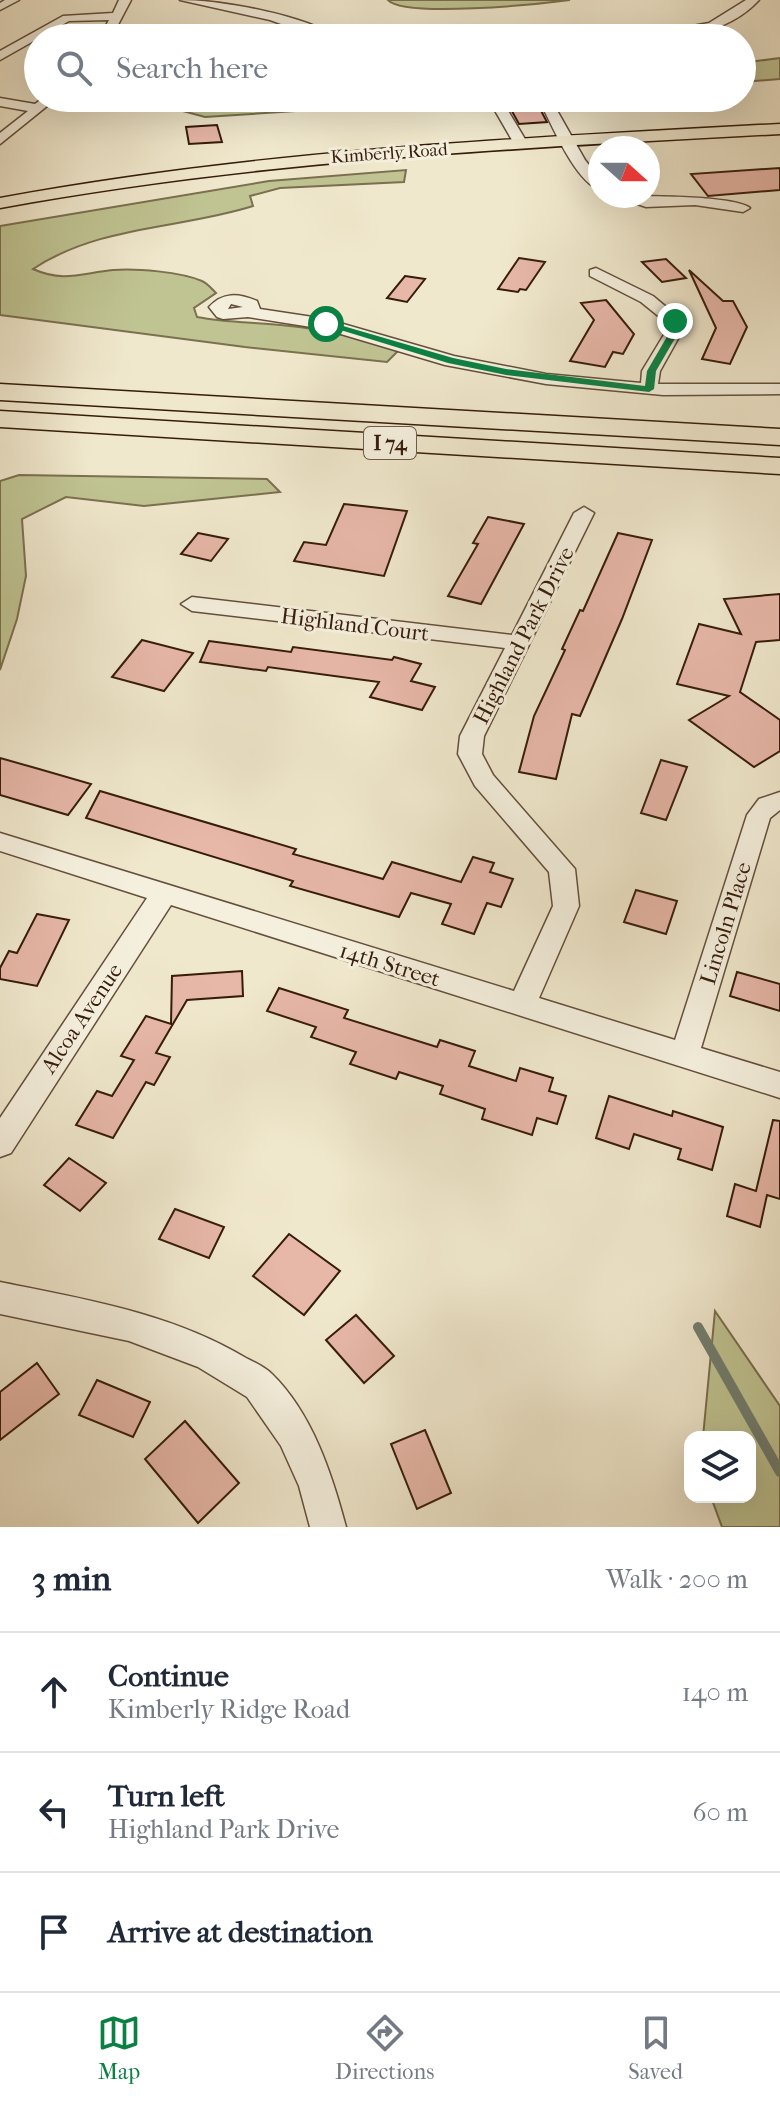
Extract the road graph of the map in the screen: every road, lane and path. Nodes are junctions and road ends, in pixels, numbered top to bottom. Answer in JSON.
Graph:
{"nodes":[{"id":1,"x":13,"y":0,"type":"edge"},
{"id":2,"x":125,"y":0,"type":"edge"},
{"id":3,"x":186,"y":0,"type":"edge"},
{"id":4,"x":753,"y":0,"type":"edge"},
{"id":5,"x":0,"y":7,"type":"edge"},
{"id":6,"x":117,"y":16,"type":"junction"},
{"id":7,"x":56,"y":24,"type":"edge"},
{"id":8,"x":113,"y":24,"type":"edge"},
{"id":9,"x":292,"y":24,"type":"edge"},
{"id":10,"x":718,"y":24,"type":"edge"},
{"id":11,"x":24,"y":42,"type":"edge"},
{"id":12,"x":0,"y":56,"type":"edge"},
{"id":13,"x":0,"y":102,"type":"edge"},
{"id":14,"x":24,"y":106,"type":"edge"},
{"id":15,"x":35,"y":112,"type":"edge"},
{"id":16,"x":502,"y":112,"type":"edge"},
{"id":17,"x":552,"y":112,"type":"edge"},
{"id":18,"x":780,"y":129,"type":"edge"},
{"id":19,"x":0,"y":140,"type":"edge"},
{"id":20,"x":780,"y":142,"type":"edge"},
{"id":21,"x":521,"y":144,"type":"junction"},
{"id":22,"x":572,"y":147,"type":"junction"},
{"id":23,"x":660,"y":148,"type":"edge"},
{"id":24,"x":588,"y":150,"type":"edge"},
{"id":25,"x":588,"y":174,"type":"edge"},
{"id":26,"x":660,"y":202,"type":"edge"},
{"id":27,"x":0,"y":203,"type":"edge"},
{"id":28,"x":743,"y":208,"type":"dead end"},
{"id":29,"x":0,"y":217,"type":"edge"},
{"id":30,"x":596,"y":273,"type":"dead end"},
{"id":31,"x":247,"y":312,"type":"dead end"},
{"id":32,"x":649,"y":389,"type":"junction"},
{"id":33,"x":780,"y":389,"type":"edge"},
{"id":34,"x":0,"y":392,"type":"edge"},
{"id":35,"x":0,"y":419,"type":"edge"},
{"id":36,"x":780,"y":437,"type":"edge"},
{"id":37,"x":780,"y":466,"type":"edge"},
{"id":38,"x":584,"y":513,"type":"dead end"},
{"id":39,"x":192,"y":604,"type":"dead end"},
{"id":40,"x":518,"y":643,"type":"junction"},
{"id":41,"x":780,"y":801,"type":"edge"},
{"id":42,"x":0,"y":842,"type":"edge"},
{"id":43,"x":164,"y":894,"type":"junction"},
{"id":44,"x":522,"y":1005,"type":"junction"},
{"id":45,"x":684,"y":1056,"type":"junction"},
{"id":46,"x":780,"y":1085,"type":"edge"},
{"id":47,"x":0,"y":1144,"type":"edge"},
{"id":48,"x":0,"y":1298,"type":"edge"},
{"id":49,"x":328,"y":1527,"type":"edge"}],
"edges":[{"from":1,"to":5,"type":"street"},
{"from":2,"to":6,"type":"street"},
{"from":3,"to":9,"type":"street"},
{"from":4,"to":10,"type":"street"},
{"from":6,"to":7,"type":"street"},
{"from":6,"to":8,"type":"street"},
{"from":11,"to":12,"type":"street"},
{"from":13,"to":14,"type":"street"},
{"from":15,"to":19,"type":"street"},
{"from":16,"to":21,"type":"street"},
{"from":17,"to":22,"type":"street"},
{"from":18,"to":22,"type":"main road","name":"Kimberly Road"},
{"from":20,"to":23,"type":"main road"},
{"from":21,"to":22,"type":"main road","name":"Kimberly Road"},
{"from":21,"to":27,"type":"main road","name":"Kimberly Road"},
{"from":22,"to":24,"type":"main road","name":"Kimberly Road"},
{"from":22,"to":25,"type":"street"},
{"from":22,"to":29,"type":"main road","name":"Kimberly Road"},
{"from":26,"to":28,"type":"street"},
{"from":30,"to":32,"type":"street"},
{"from":31,"to":32,"type":"street"},
{"from":32,"to":33,"type":"street"},
{"from":34,"to":36,"type":"highway","number":"I 74"},
{"from":35,"to":37,"type":"highway","number":"I 74"},
{"from":38,"to":40,"type":"street","name":"Highland Park Drive"},
{"from":39,"to":40,"type":"street","name":"Highland Court"},
{"from":40,"to":44,"type":"street","name":"Highland Park Drive"},
{"from":41,"to":45,"type":"street","name":"Lincoln Place"},
{"from":42,"to":43,"type":"street","name":"14th Street"},
{"from":43,"to":44,"type":"street","name":"14th Street"},
{"from":43,"to":47,"type":"street","name":"Alcoa Avenue"},
{"from":44,"to":45,"type":"street","name":"14th Street"},
{"from":45,"to":46,"type":"street","name":"14th Street"},
{"from":48,"to":49,"type":"street"}]}
